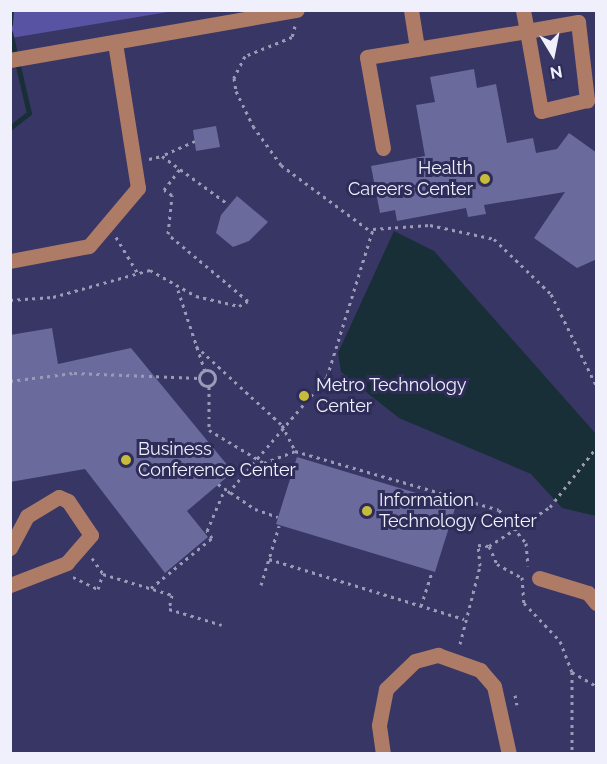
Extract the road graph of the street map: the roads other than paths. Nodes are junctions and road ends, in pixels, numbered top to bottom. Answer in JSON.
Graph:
{"nodes":[{"id":1,"x":411,"y":10,"type":"edge"},
{"id":2,"x":523,"y":10,"type":"edge"},
{"id":3,"x":296,"y":17,"type":"edge"},
{"id":4,"x":527,"y":30,"type":"junction"},
{"id":5,"x":115,"y":42,"type":"junction"},
{"id":6,"x":417,"y":49,"type":"junction"},
{"id":7,"x":10,"y":60,"type":"edge"},
{"id":8,"x":383,"y":148,"type":"dead end"},
{"id":9,"x":10,"y":261,"type":"edge"},
{"id":10,"x":10,"y":548,"type":"edge"},
{"id":11,"x":534,"y":580,"type":"road end"},
{"id":12,"x":10,"y":585,"type":"edge"},
{"id":13,"x":597,"y":603,"type":"edge"},
{"id":14,"x":383,"y":753,"type":"edge"},
{"id":15,"x":509,"y":753,"type":"edge"}],
"edges":[{"from":1,"to":6,"type":"street"},
{"from":2,"to":4,"type":"street"},
{"from":3,"to":5,"type":"street"},
{"from":4,"to":4,"type":"street"},
{"from":4,"to":6,"type":"street"},
{"from":5,"to":7,"type":"street"},
{"from":5,"to":9,"type":"street"},
{"from":6,"to":8,"type":"street"},
{"from":10,"to":12,"type":"street"},
{"from":11,"to":13,"type":"street"},
{"from":14,"to":15,"type":"street"}]}
